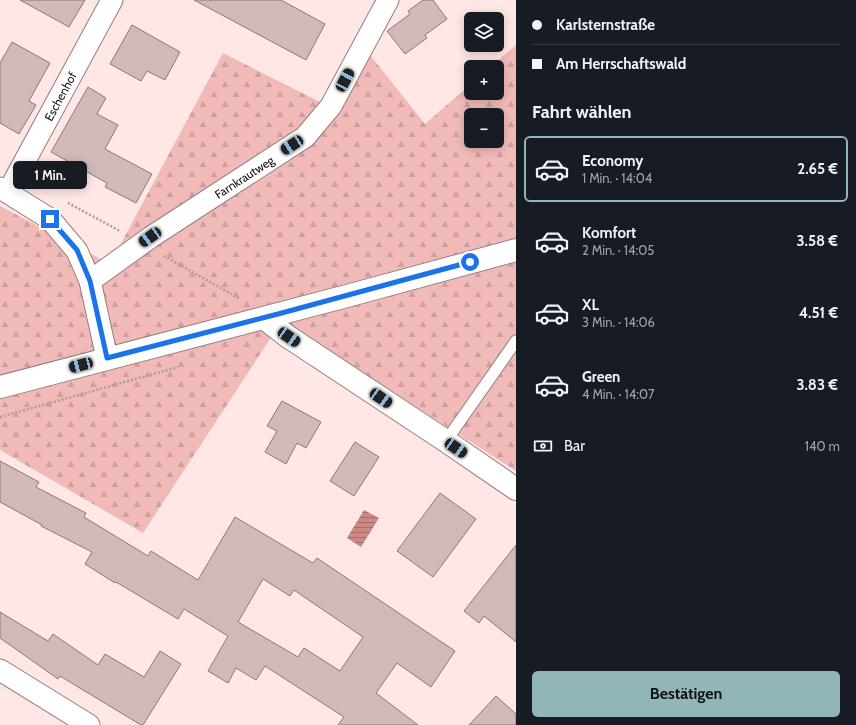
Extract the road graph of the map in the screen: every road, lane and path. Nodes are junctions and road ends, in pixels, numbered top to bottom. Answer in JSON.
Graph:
{"nodes":[{"id":1,"x":112,"y":0,"type":"edge"},
{"id":2,"x":388,"y":0,"type":"edge"},
{"id":3,"x":4,"y":190,"type":"edge"},
{"id":4,"x":516,"y":250,"type":"edge"},
{"id":5,"x":90,"y":281,"type":"junction"},
{"id":6,"x":264,"y":318,"type":"junction"},
{"id":7,"x":516,"y":341,"type":"edge"},
{"id":8,"x":107,"y":358,"type":"junction"},
{"id":9,"x":181,"y":366,"type":"dead end"},
{"id":10,"x":0,"y":387,"type":"edge"},
{"id":11,"x":0,"y":417,"type":"edge"},
{"id":12,"x":446,"y":441,"type":"junction"},
{"id":13,"x":516,"y":489,"type":"edge"},
{"id":14,"x":0,"y":670,"type":"edge"},
{"id":15,"x":89,"y":725,"type":"edge"}],
"edges":[{"from":1,"to":3,"type":"street","name":"Eschenhof"},
{"from":2,"to":5,"type":"street","name":"Farnkrautweg"},
{"from":3,"to":5,"type":"street"},
{"from":4,"to":6,"type":"street"},
{"from":5,"to":8,"type":"street"},
{"from":6,"to":8,"type":"street"},
{"from":6,"to":12,"type":"street"},
{"from":7,"to":12,"type":"lane"},
{"from":8,"to":10,"type":"street"},
{"from":9,"to":11,"type":"path"},
{"from":12,"to":13,"type":"street"},
{"from":14,"to":15,"type":"street"}]}
